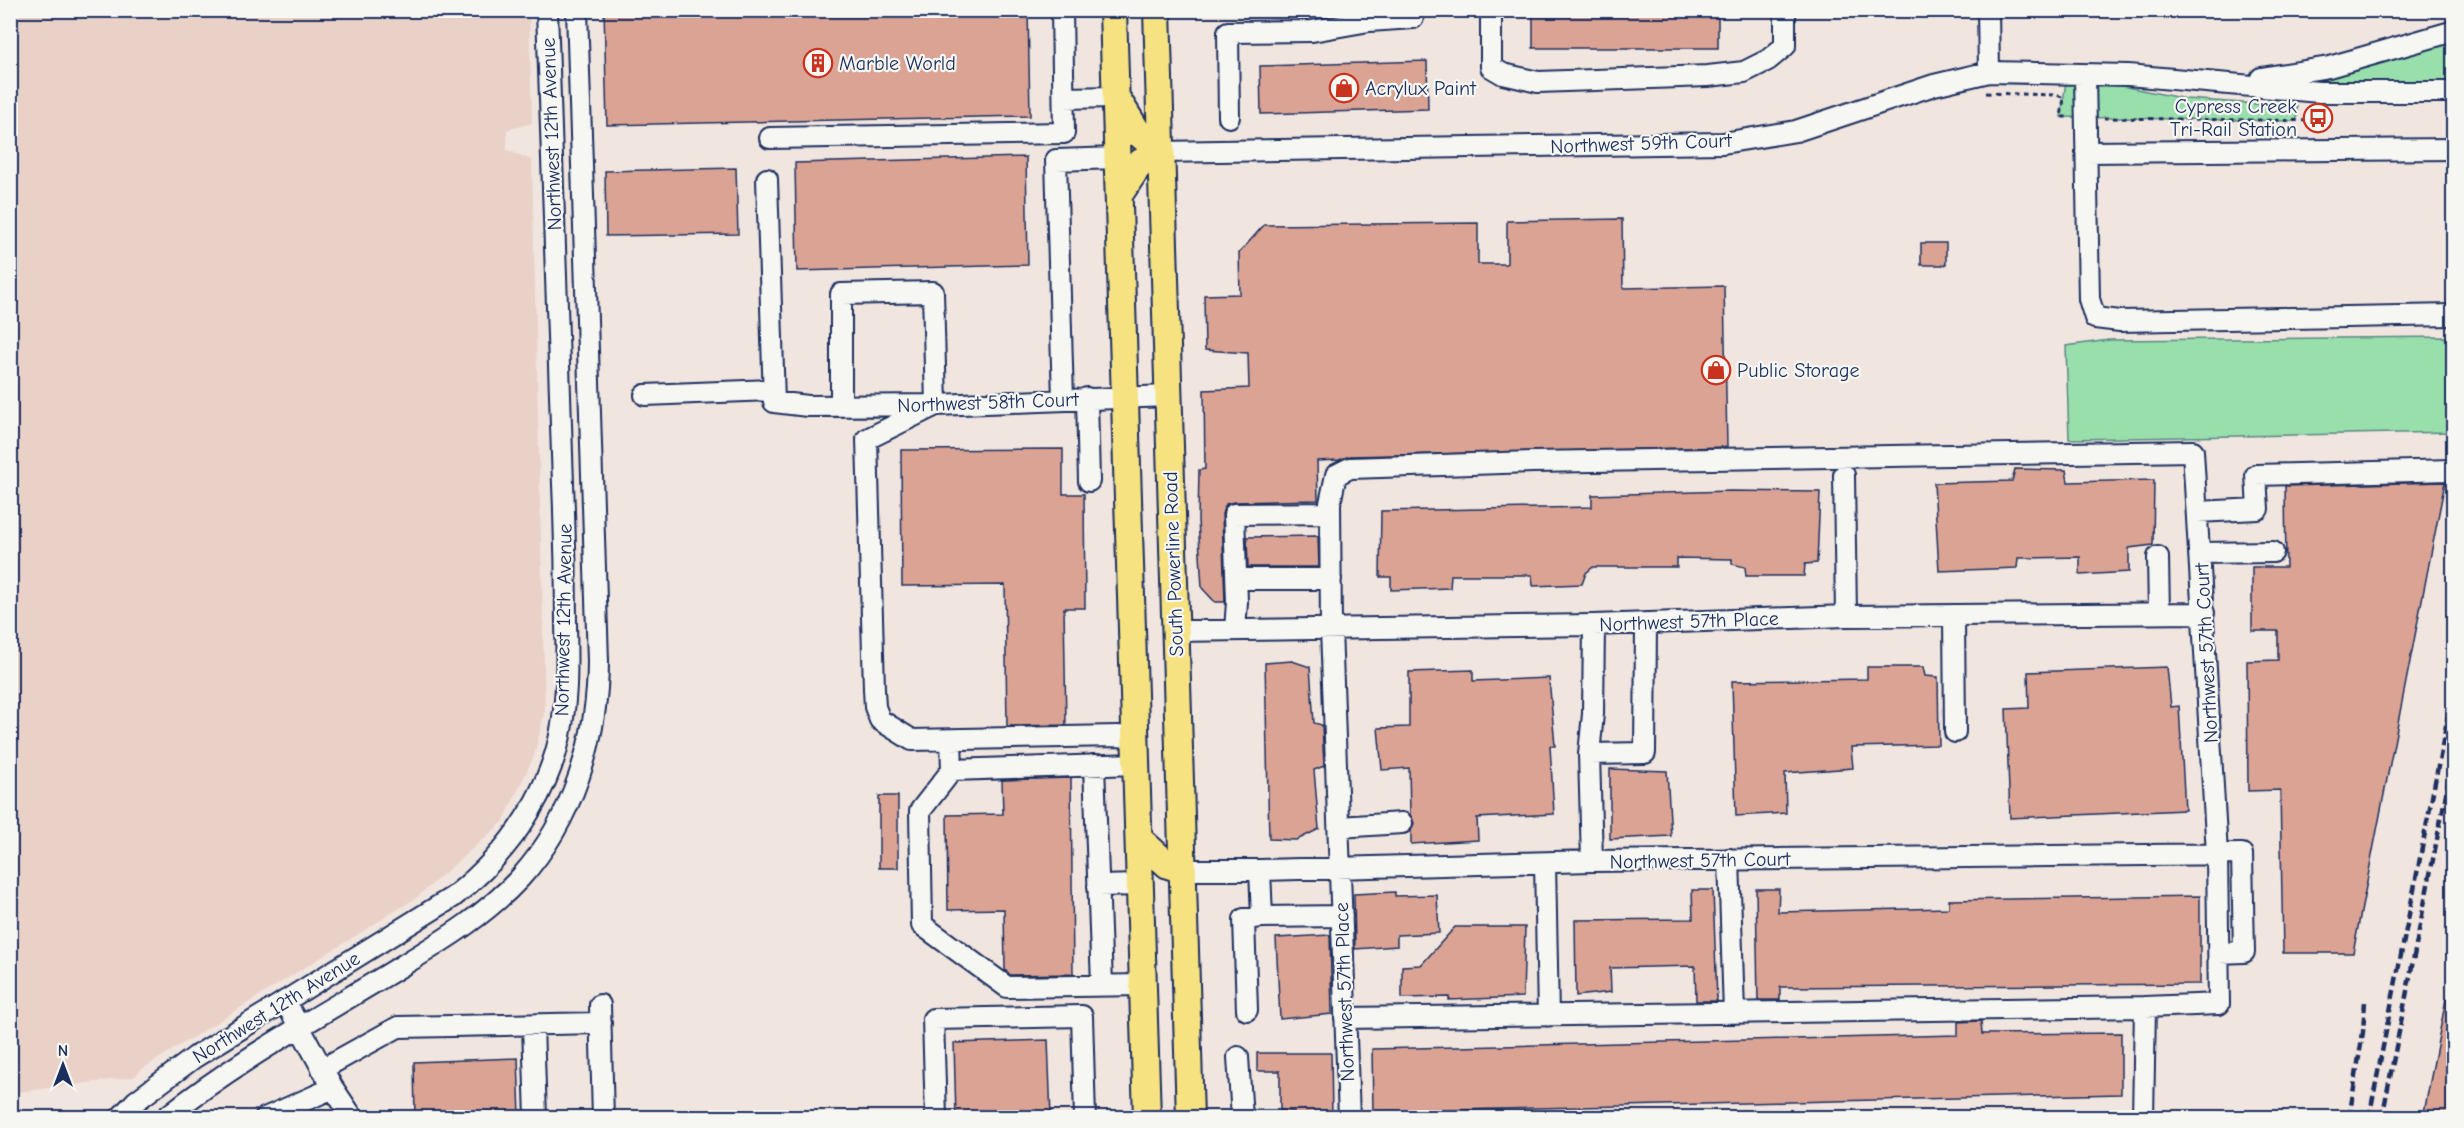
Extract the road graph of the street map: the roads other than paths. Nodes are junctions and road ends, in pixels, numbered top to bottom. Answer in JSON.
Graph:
{"nodes":[{"id":1,"x":577,"y":10,"type":"edge"},
{"id":2,"x":1062,"y":10,"type":"edge"},
{"id":3,"x":1113,"y":10,"type":"edge"},
{"id":4,"x":1157,"y":10,"type":"edge"},
{"id":5,"x":1413,"y":10,"type":"edge"},
{"id":6,"x":1491,"y":10,"type":"edge"},
{"id":7,"x":1785,"y":10,"type":"edge"},
{"id":8,"x":1988,"y":10,"type":"edge"},
{"id":9,"x":547,"y":12,"type":"edge"},
{"id":10,"x":2454,"y":31,"type":"edge"},
{"id":11,"x":1989,"y":72,"type":"junction"},
{"id":12,"x":2085,"y":75,"type":"junction"},
{"id":13,"x":2220,"y":83,"type":"junction"},
{"id":14,"x":2454,"y":92,"type":"edge"},
{"id":15,"x":1064,"y":98,"type":"junction"},
{"id":16,"x":1116,"y":105,"type":"junction"},
{"id":17,"x":1229,"y":117,"type":"dead end"},
{"id":18,"x":770,"y":138,"type":"dead end"},
{"id":19,"x":2454,"y":149,"type":"edge"},
{"id":20,"x":1160,"y":152,"type":"junction"},
{"id":21,"x":2086,"y":152,"type":"junction"},
{"id":22,"x":1117,"y":158,"type":"junction"},
{"id":23,"x":767,"y":179,"type":"dead end"},
{"id":24,"x":1119,"y":195,"type":"junction"},
{"id":25,"x":2454,"y":315,"type":"edge"},
{"id":26,"x":773,"y":390,"type":"junction"},
{"id":27,"x":645,"y":395,"type":"dead end"},
{"id":28,"x":1168,"y":396,"type":"junction"},
{"id":29,"x":1124,"y":397,"type":"junction"},
{"id":30,"x":1087,"y":398,"type":"junction"},
{"id":31,"x":1063,"y":399,"type":"junction"},
{"id":32,"x":936,"y":405,"type":"junction"},
{"id":33,"x":841,"y":406,"type":"junction"},
{"id":34,"x":2193,"y":451,"type":"joint"},
{"id":35,"x":2452,"y":470,"type":"dead end"},
{"id":36,"x":1844,"y":475,"type":"dead end"},
{"id":37,"x":1089,"y":481,"type":"dead end"},
{"id":38,"x":2197,"y":512,"type":"junction"},
{"id":39,"x":1330,"y":513,"type":"junction"},
{"id":40,"x":2273,"y":552,"type":"dead end"},
{"id":41,"x":2200,"y":553,"type":"junction"},
{"id":42,"x":596,"y":554,"type":"junction"},
{"id":43,"x":566,"y":556,"type":"junction"},
{"id":44,"x":2158,"y":557,"type":"dead end"},
{"id":45,"x":1236,"y":579,"type":"junction"},
{"id":46,"x":1331,"y":579,"type":"junction"},
{"id":47,"x":2204,"y":613,"type":"junction"},
{"id":48,"x":2159,"y":614,"type":"junction"},
{"id":49,"x":1954,"y":615,"type":"junction"},
{"id":50,"x":1846,"y":616,"type":"junction"},
{"id":51,"x":1646,"y":623,"type":"junction"},
{"id":52,"x":1594,"y":625,"type":"junction"},
{"id":53,"x":1331,"y":629,"type":"junction"},
{"id":54,"x":1235,"y":630,"type":"junction"},
{"id":55,"x":1175,"y":631,"type":"junction"},
{"id":56,"x":1955,"y":732,"type":"dead end"},
{"id":57,"x":1136,"y":738,"type":"junction"},
{"id":58,"x":951,"y":740,"type":"junction"},
{"id":59,"x":1589,"y":754,"type":"junction"},
{"id":60,"x":1136,"y":764,"type":"junction"},
{"id":61,"x":1094,"y":765,"type":"junction"},
{"id":62,"x":952,"y":770,"type":"junction"},
{"id":63,"x":1402,"y":823,"type":"dead end"},
{"id":64,"x":1339,"y":827,"type":"junction"},
{"id":65,"x":1139,"y":839,"type":"junction"},
{"id":66,"x":2217,"y":854,"type":"junction"},
{"id":67,"x":1729,"y":859,"type":"junction"},
{"id":68,"x":1592,"y":861,"type":"junction"},
{"id":69,"x":1545,"y":862,"type":"junction"},
{"id":70,"x":1340,"y":867,"type":"junction"},
{"id":71,"x":1182,"y":870,"type":"junction"},
{"id":72,"x":1260,"y":870,"type":"junction"},
{"id":73,"x":1140,"y":885,"type":"junction"},
{"id":74,"x":1098,"y":886,"type":"junction"},
{"id":75,"x":1342,"y":916,"type":"junction"},
{"id":76,"x":1262,"y":917,"type":"junction"},
{"id":77,"x":1102,"y":985,"type":"junction"},
{"id":78,"x":1144,"y":985,"type":"junction"},
{"id":79,"x":285,"y":1001,"type":"junction"},
{"id":80,"x":2145,"y":1007,"type":"junction"},
{"id":81,"x":1247,"y":1010,"type":"dead end"},
{"id":82,"x":1734,"y":1013,"type":"junction"},
{"id":83,"x":1548,"y":1016,"type":"junction"},
{"id":84,"x":1345,"y":1018,"type":"junction"},
{"id":85,"x":533,"y":1025,"type":"junction"},
{"id":86,"x":299,"y":1029,"type":"junction"},
{"id":87,"x":1238,"y":1057,"type":"dead end"},
{"id":88,"x":322,"y":1069,"type":"junction"},
{"id":89,"x":1146,"y":1086,"type":"junction"},
{"id":90,"x":333,"y":1088,"type":"junction"},
{"id":91,"x":120,"y":1118,"type":"edge"},
{"id":92,"x":165,"y":1118,"type":"edge"},
{"id":93,"x":265,"y":1118,"type":"edge"},
{"id":94,"x":353,"y":1118,"type":"edge"},
{"id":95,"x":536,"y":1118,"type":"edge"},
{"id":96,"x":603,"y":1118,"type":"edge"},
{"id":97,"x":936,"y":1118,"type":"edge"},
{"id":98,"x":1085,"y":1118,"type":"edge"},
{"id":99,"x":1148,"y":1118,"type":"edge"},
{"id":100,"x":1161,"y":1118,"type":"edge"},
{"id":101,"x":1190,"y":1118,"type":"edge"},
{"id":102,"x":1242,"y":1118,"type":"edge"},
{"id":103,"x":1349,"y":1118,"type":"edge"},
{"id":104,"x":2143,"y":1118,"type":"edge"}],
"edges":[{"from":1,"to":42,"type":"street","name":"Northwest 12th Avenue"},
{"from":2,"to":15,"type":"street"},
{"from":3,"to":16,"type":"main road"},
{"from":4,"to":20,"type":"main road","name":"South Powerline Road"},
{"from":5,"to":17,"type":"street"},
{"from":6,"to":7,"type":"street"},
{"from":8,"to":11,"type":"street"},
{"from":9,"to":43,"type":"street","name":"Northwest 12th Avenue"},
{"from":10,"to":13,"type":"street","name":"Northwest 59th Court"},
{"from":11,"to":12,"type":"street","name":"Northwest 59th Court"},
{"from":11,"to":20,"type":"street","name":"Northwest 59th Court"},
{"from":12,"to":13,"type":"street","name":"Northwest 59th Court"},
{"from":12,"to":21,"type":"street"},
{"from":13,"to":14,"type":"street","name":"Northwest 59th Court"},
{"from":15,"to":16,"type":"street"},
{"from":15,"to":18,"type":"street"},
{"from":16,"to":20,"type":"main road"},
{"from":16,"to":22,"type":"main road"},
{"from":19,"to":21,"type":"street"},
{"from":20,"to":24,"type":"main road"},
{"from":20,"to":28,"type":"main road","name":"South Powerline Road"},
{"from":21,"to":25,"type":"street"},
{"from":22,"to":24,"type":"main road"},
{"from":22,"to":31,"type":"street"},
{"from":23,"to":26,"type":"street"},
{"from":24,"to":29,"type":"main road"},
{"from":26,"to":27,"type":"street"},
{"from":26,"to":33,"type":"street","name":"Northwest 58th Court"},
{"from":28,"to":29,"type":"street","name":"Northwest 58th Court"},
{"from":28,"to":55,"type":"main road","name":"South Powerline Road"},
{"from":29,"to":30,"type":"street","name":"Northwest 58th Court"},
{"from":29,"to":57,"type":"main road"},
{"from":30,"to":31,"type":"street","name":"Northwest 58th Court"},
{"from":30,"to":37,"type":"street"},
{"from":31,"to":32,"type":"street","name":"Northwest 58th Court"},
{"from":32,"to":33,"type":"street","name":"Northwest 58th Court"},
{"from":32,"to":33,"type":"street"},
{"from":32,"to":58,"type":"street"},
{"from":34,"to":38,"type":"street","name":"Northwest 57th Court"},
{"from":34,"to":39,"type":"street","name":"Northwest 57th Place"},
{"from":35,"to":38,"type":"street"},
{"from":36,"to":50,"type":"street"},
{"from":38,"to":41,"type":"street","name":"Northwest 57th Court"},
{"from":39,"to":45,"type":"street"},
{"from":39,"to":46,"type":"street","name":"Northwest 57th Place"},
{"from":40,"to":41,"type":"street"},
{"from":41,"to":47,"type":"street","name":"Northwest 57th Court"},
{"from":42,"to":43,"type":"street"},
{"from":42,"to":86,"type":"street","name":"Northwest 12th Avenue"},
{"from":43,"to":79,"type":"street","name":"Northwest 12th Avenue"},
{"from":44,"to":48,"type":"street"},
{"from":45,"to":46,"type":"street"},
{"from":45,"to":54,"type":"street"},
{"from":46,"to":53,"type":"street","name":"Northwest 57th Place"},
{"from":47,"to":48,"type":"street","name":"Northwest 57th Place"},
{"from":47,"to":66,"type":"street","name":"Northwest 57th Court"},
{"from":48,"to":49,"type":"street","name":"Northwest 57th Place"},
{"from":49,"to":50,"type":"street","name":"Northwest 57th Place"},
{"from":49,"to":56,"type":"street"},
{"from":50,"to":51,"type":"street","name":"Northwest 57th Place"},
{"from":51,"to":52,"type":"street","name":"Northwest 57th Place"},
{"from":51,"to":59,"type":"street"},
{"from":52,"to":53,"type":"street","name":"Northwest 57th Place"},
{"from":52,"to":59,"type":"street"},
{"from":53,"to":54,"type":"street","name":"Northwest 57th Place"},
{"from":53,"to":64,"type":"street","name":"Northwest 57th Place"},
{"from":54,"to":55,"type":"street","name":"Northwest 57th Place"},
{"from":55,"to":71,"type":"main road","name":"South Powerline Road"},
{"from":57,"to":58,"type":"street"},
{"from":57,"to":60,"type":"main road"},
{"from":58,"to":62,"type":"street"},
{"from":59,"to":68,"type":"street"},
{"from":60,"to":61,"type":"street"},
{"from":60,"to":65,"type":"main road"},
{"from":61,"to":62,"type":"street"},
{"from":61,"to":74,"type":"street"},
{"from":62,"to":77,"type":"street"},
{"from":63,"to":64,"type":"street"},
{"from":64,"to":70,"type":"street","name":"Northwest 57th Place"},
{"from":65,"to":71,"type":"main road"},
{"from":65,"to":73,"type":"main road"},
{"from":66,"to":67,"type":"street","name":"Northwest 57th Court"},
{"from":66,"to":80,"type":"street","name":"Northwest 57th Court"},
{"from":67,"to":68,"type":"street","name":"Northwest 57th Court"},
{"from":67,"to":82,"type":"street"},
{"from":68,"to":69,"type":"street","name":"Northwest 57th Court"},
{"from":69,"to":70,"type":"street","name":"Northwest 57th Court"},
{"from":69,"to":83,"type":"street"},
{"from":70,"to":72,"type":"street","name":"Northwest 57th Court"},
{"from":70,"to":75,"type":"street","name":"Northwest 57th Place"},
{"from":71,"to":72,"type":"street","name":"Northwest 57th Court"},
{"from":71,"to":101,"type":"main road","name":"South Powerline Road"},
{"from":72,"to":76,"type":"street"},
{"from":73,"to":74,"type":"street"},
{"from":73,"to":78,"type":"main road"},
{"from":74,"to":77,"type":"street"},
{"from":75,"to":76,"type":"street"},
{"from":75,"to":84,"type":"street","name":"Northwest 57th Place"},
{"from":76,"to":81,"type":"street"},
{"from":77,"to":78,"type":"street"},
{"from":78,"to":89,"type":"main road"},
{"from":79,"to":86,"type":"street"},
{"from":79,"to":91,"type":"street","name":"Northwest 12th Avenue"},
{"from":80,"to":82,"type":"street"},
{"from":80,"to":104,"type":"street"},
{"from":82,"to":83,"type":"street"},
{"from":83,"to":84,"type":"street"},
{"from":84,"to":103,"type":"street","name":"Northwest 57th Place"},
{"from":85,"to":88,"type":"street"},
{"from":85,"to":95,"type":"street"},
{"from":85,"to":96,"type":"street"},
{"from":86,"to":88,"type":"street"},
{"from":86,"to":92,"type":"street","name":"Northwest 12th Avenue"},
{"from":87,"to":102,"type":"street"},
{"from":88,"to":90,"type":"street"},
{"from":89,"to":99,"type":"main road"},
{"from":89,"to":100,"type":"main road"},
{"from":90,"to":93,"type":"street"},
{"from":90,"to":94,"type":"street"},
{"from":97,"to":98,"type":"street"}]}
